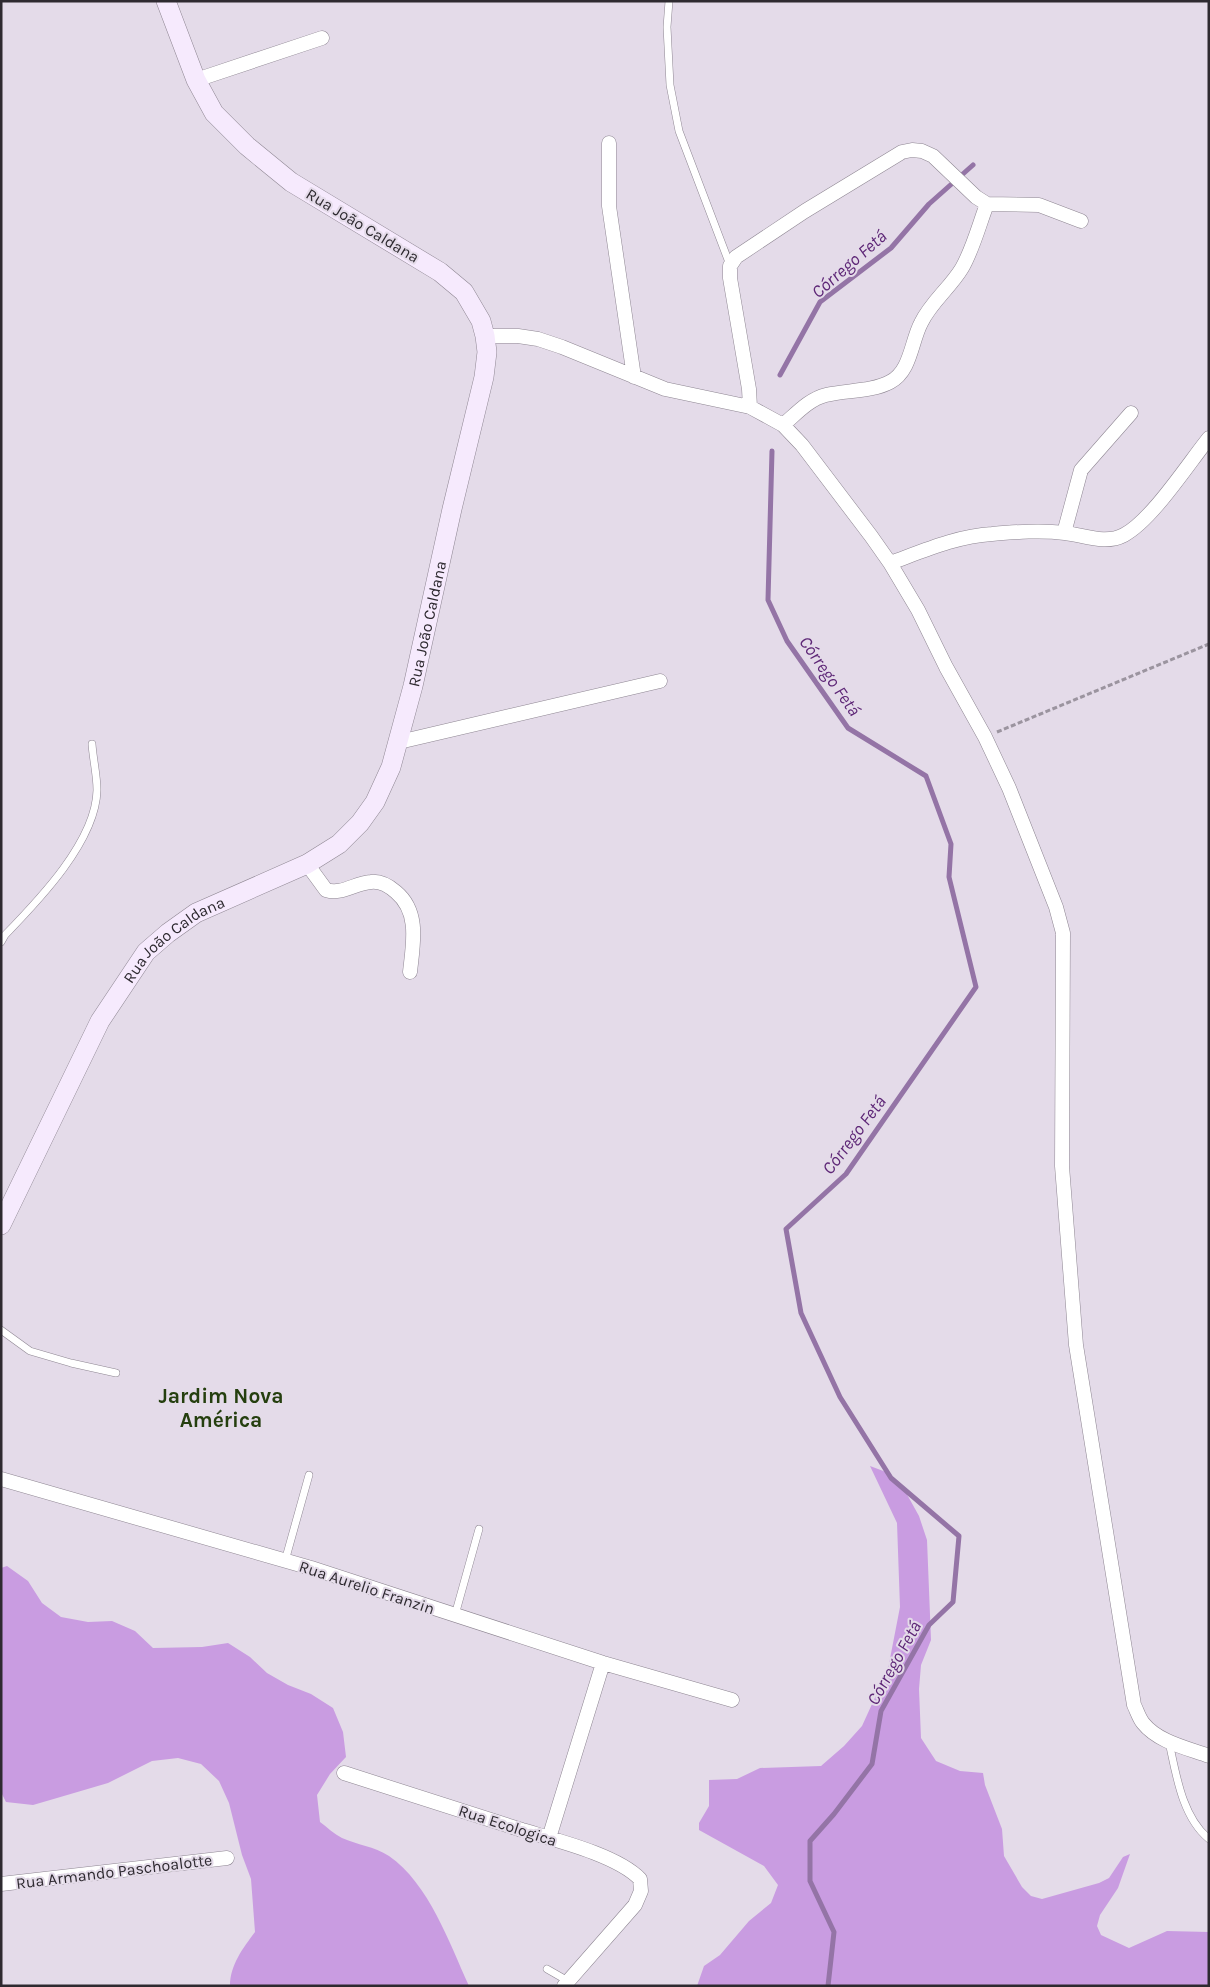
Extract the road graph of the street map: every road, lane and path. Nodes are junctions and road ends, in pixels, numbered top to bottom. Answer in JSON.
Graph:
{"nodes":[{"id":1,"x":669,"y":1,"type":"edge"},
{"id":2,"x":168,"y":2,"type":"edge"},
{"id":3,"x":322,"y":38,"type":"dead end"},
{"id":4,"x":196,"y":80,"type":"junction"},
{"id":5,"x":609,"y":143,"type":"dead end"},
{"id":6,"x":987,"y":204,"type":"junction"},
{"id":7,"x":1081,"y":221,"type":"dead end"},
{"id":8,"x":730,"y":266,"type":"junction"},
{"id":9,"x":485,"y":336,"type":"junction"},
{"id":10,"x":634,"y":377,"type":"junction"},
{"id":11,"x":750,"y":406,"type":"junction"},
{"id":12,"x":1131,"y":413,"type":"dead end"},
{"id":13,"x":783,"y":425,"type":"junction"},
{"id":14,"x":1209,"y":438,"type":"edge"},
{"id":15,"x":1064,"y":533,"type":"junction"},
{"id":16,"x":890,"y":563,"type":"junction"},
{"id":17,"x":1209,"y":644,"type":"edge"},
{"id":18,"x":660,"y":681,"type":"dead end"},
{"id":19,"x":985,"y":737,"type":"junction"},
{"id":20,"x":399,"y":742,"type":"junction"},
{"id":21,"x":92,"y":744,"type":"dead end"},
{"id":22,"x":307,"y":864,"type":"junction"},
{"id":23,"x":1,"y":942,"type":"edge"},
{"id":24,"x":410,"y":972,"type":"dead end"},
{"id":25,"x":1,"y":1225,"type":"edge"},
{"id":26,"x":1,"y":1330,"type":"edge"},
{"id":27,"x":116,"y":1372,"type":"dead end"},
{"id":28,"x":309,"y":1475,"type":"dead end"},
{"id":29,"x":1,"y":1479,"type":"edge"},
{"id":30,"x":479,"y":1529,"type":"dead end"},
{"id":31,"x":285,"y":1561,"type":"junction"},
{"id":32,"x":455,"y":1615,"type":"junction"},
{"id":33,"x":602,"y":1663,"type":"junction"},
{"id":34,"x":732,"y":1700,"type":"dead end"},
{"id":35,"x":1168,"y":1742,"type":"junction"},
{"id":36,"x":1209,"y":1756,"type":"edge"},
{"id":37,"x":344,"y":1773,"type":"dead end"},
{"id":38,"x":549,"y":1838,"type":"junction"},
{"id":39,"x":1209,"y":1839,"type":"edge"},
{"id":40,"x":227,"y":1858,"type":"dead end"},
{"id":41,"x":1,"y":1884,"type":"edge"},
{"id":42,"x":548,"y":1968,"type":"dead end"},
{"id":43,"x":566,"y":1983,"type":"edge"}],
"edges":[{"from":1,"to":8,"type":"lane"},
{"from":2,"to":4,"type":"street","name":"Rua João Caldana"},
{"from":3,"to":4,"type":"street"},
{"from":4,"to":9,"type":"street","name":"Rua João Caldana"},
{"from":5,"to":10,"type":"street"},
{"from":6,"to":7,"type":"street"},
{"from":6,"to":8,"type":"street"},
{"from":6,"to":13,"type":"street"},
{"from":8,"to":11,"type":"street"},
{"from":9,"to":10,"type":"street"},
{"from":9,"to":20,"type":"street","name":"Rua João Caldana"},
{"from":10,"to":11,"type":"street"},
{"from":11,"to":13,"type":"street"},
{"from":12,"to":15,"type":"street"},
{"from":13,"to":16,"type":"street"},
{"from":14,"to":15,"type":"street"},
{"from":15,"to":16,"type":"street"},
{"from":16,"to":19,"type":"street"},
{"from":17,"to":19,"type":"path"},
{"from":18,"to":20,"type":"street"},
{"from":19,"to":35,"type":"street"},
{"from":20,"to":22,"type":"street","name":"Rua João Caldana"},
{"from":21,"to":23,"type":"lane"},
{"from":22,"to":24,"type":"street"},
{"from":22,"to":25,"type":"street","name":"Rua João Caldana"},
{"from":26,"to":27,"type":"lane"},
{"from":28,"to":31,"type":"lane"},
{"from":29,"to":31,"type":"street","name":"Rua Aurelio Franzin"},
{"from":30,"to":32,"type":"lane"},
{"from":31,"to":32,"type":"street","name":"Rua Aurelio Franzin"},
{"from":32,"to":33,"type":"street","name":"Rua Aurelio Franzin"},
{"from":33,"to":34,"type":"street","name":"Rua Aurelio Franzin"},
{"from":33,"to":38,"type":"street"},
{"from":35,"to":36,"type":"street"},
{"from":35,"to":39,"type":"lane"},
{"from":37,"to":38,"type":"street","name":"Rua Ecologica"},
{"from":38,"to":43,"type":"street","name":"Rua Ecologica"},
{"from":40,"to":41,"type":"street","name":"Rua Armando Paschoalotte"},
{"from":42,"to":43,"type":"lane"}]}
